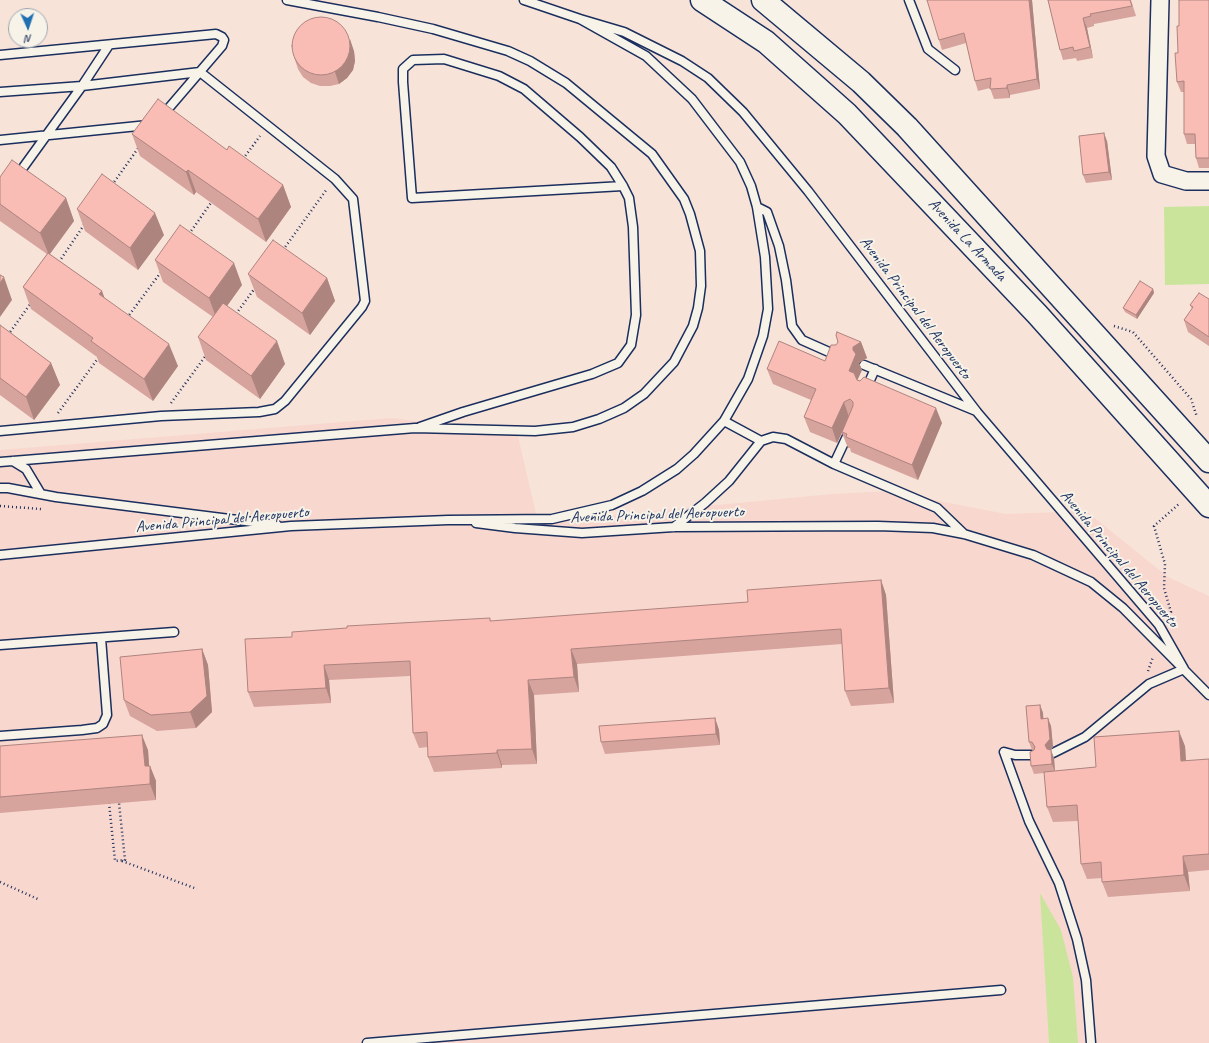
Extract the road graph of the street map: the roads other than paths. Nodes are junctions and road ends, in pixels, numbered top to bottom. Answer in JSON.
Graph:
{"nodes":[{"id":1,"x":287,"y":0,"type":"edge"},
{"id":2,"x":524,"y":0,"type":"edge"},
{"id":3,"x":702,"y":0,"type":"edge"},
{"id":4,"x":763,"y":0,"type":"edge"},
{"id":5,"x":909,"y":0,"type":"edge"},
{"id":6,"x":1160,"y":0,"type":"edge"},
{"id":7,"x":580,"y":19,"type":"junction"},
{"id":8,"x":109,"y":44,"type":"junction"},
{"id":9,"x":0,"y":55,"type":"edge"},
{"id":10,"x":955,"y":70,"type":"dead end"},
{"id":11,"x":200,"y":72,"type":"junction"},
{"id":12,"x":82,"y":86,"type":"junction"},
{"id":13,"x":0,"y":92,"type":"edge"},
{"id":14,"x":48,"y":134,"type":"junction"},
{"id":15,"x":0,"y":140,"type":"edge"},
{"id":16,"x":13,"y":181,"type":"edge"},
{"id":17,"x":1209,"y":181,"type":"edge"},
{"id":18,"x":623,"y":186,"type":"junction"},
{"id":19,"x":757,"y":207,"type":"junction"},
{"id":20,"x":839,"y":356,"type":"edge"},
{"id":21,"x":864,"y":365,"type":"dead end"},
{"id":22,"x":875,"y":369,"type":"junction"},
{"id":23,"x":865,"y":391,"type":"edge"},
{"id":24,"x":976,"y":412,"type":"junction"},
{"id":25,"x":854,"y":420,"type":"edge"},
{"id":26,"x":724,"y":421,"type":"junction"},
{"id":27,"x":415,"y":428,"type":"junction"},
{"id":28,"x":0,"y":431,"type":"edge"},
{"id":29,"x":761,"y":441,"type":"junction"},
{"id":30,"x":13,"y":461,"type":"junction"},
{"id":31,"x":1209,"y":461,"type":"edge"},
{"id":32,"x":0,"y":462,"type":"edge"},
{"id":33,"x":834,"y":464,"type":"junction"},
{"id":34,"x":0,"y":488,"type":"edge"},
{"id":35,"x":41,"y":494,"type":"junction"},
{"id":36,"x":1209,"y":506,"type":"edge"},
{"id":37,"x":448,"y":520,"type":"junction"},
{"id":38,"x":291,"y":526,"type":"junction"},
{"id":39,"x":674,"y":527,"type":"junction"},
{"id":40,"x":964,"y":534,"type":"junction"},
{"id":41,"x":0,"y":555,"type":"edge"},
{"id":42,"x":174,"y":632,"type":"dead end"},
{"id":43,"x":101,"y":638,"type":"junction"},
{"id":44,"x":0,"y":645,"type":"edge"},
{"id":45,"x":1184,"y":669,"type":"junction"},
{"id":46,"x":1209,"y":695,"type":"edge"},
{"id":47,"x":0,"y":736,"type":"edge"},
{"id":48,"x":1053,"y":753,"type":"edge"},
{"id":49,"x":1032,"y":755,"type":"edge"},
{"id":50,"x":1001,"y":990,"type":"dead end"},
{"id":51,"x":366,"y":1043,"type":"edge"},
{"id":52,"x":1092,"y":1043,"type":"edge"}],
"edges":[{"from":1,"to":27,"type":"lane"},
{"from":2,"to":7,"type":"lane","name":"Avenida Principal del Aeropuerto"},
{"from":3,"to":36,"type":"main road","name":"Avenida La Armada"},
{"from":4,"to":31,"type":"main road","name":"Avenida La Armada"},
{"from":5,"to":10,"type":"lane"},
{"from":6,"to":17,"type":"street"},
{"from":7,"to":19,"type":"lane","name":"Avenida Principal del Aeropuerto"},
{"from":7,"to":24,"type":"lane","name":"Avenida Principal del Aeropuerto"},
{"from":8,"to":9,"type":"lane"},
{"from":8,"to":11,"type":"lane"},
{"from":8,"to":12,"type":"lane"},
{"from":11,"to":12,"type":"lane"},
{"from":11,"to":14,"type":"lane"},
{"from":11,"to":28,"type":"lane"},
{"from":12,"to":13,"type":"lane"},
{"from":12,"to":14,"type":"lane"},
{"from":14,"to":15,"type":"lane"},
{"from":14,"to":16,"type":"lane"},
{"from":18,"to":18,"type":"lane"},
{"from":18,"to":27,"type":"lane"},
{"from":19,"to":20,"type":"lane"},
{"from":19,"to":26,"type":"lane","name":"Avenida Principal del Aeropuerto"},
{"from":21,"to":22,"type":"lane"},
{"from":22,"to":23,"type":"lane"},
{"from":22,"to":24,"type":"lane"},
{"from":24,"to":45,"type":"lane","name":"Avenida Principal del Aeropuerto"},
{"from":25,"to":33,"type":"lane"},
{"from":26,"to":29,"type":"lane"},
{"from":26,"to":37,"type":"lane","name":"Avenida Principal del Aeropuerto"},
{"from":27,"to":30,"type":"lane"},
{"from":29,"to":33,"type":"lane"},
{"from":29,"to":39,"type":"lane"},
{"from":30,"to":32,"type":"lane"},
{"from":30,"to":35,"type":"lane"},
{"from":33,"to":40,"type":"lane"},
{"from":34,"to":35,"type":"lane"},
{"from":35,"to":38,"type":"lane"},
{"from":37,"to":38,"type":"lane","name":"Avenida Principal del Aeropuerto"},
{"from":37,"to":39,"type":"lane","name":"Avenida Principal del Aeropuerto"},
{"from":38,"to":41,"type":"lane","name":"Avenida Principal del Aeropuerto"},
{"from":39,"to":40,"type":"lane","name":"Avenida Principal del Aeropuerto"},
{"from":40,"to":45,"type":"lane","name":"Avenida Principal del Aeropuerto"},
{"from":42,"to":43,"type":"lane"},
{"from":43,"to":44,"type":"lane"},
{"from":43,"to":47,"type":"lane"},
{"from":45,"to":46,"type":"lane","name":"Avenida Principal del Aeropuerto"},
{"from":45,"to":48,"type":"lane"},
{"from":49,"to":52,"type":"lane"},
{"from":50,"to":51,"type":"lane"}]}
